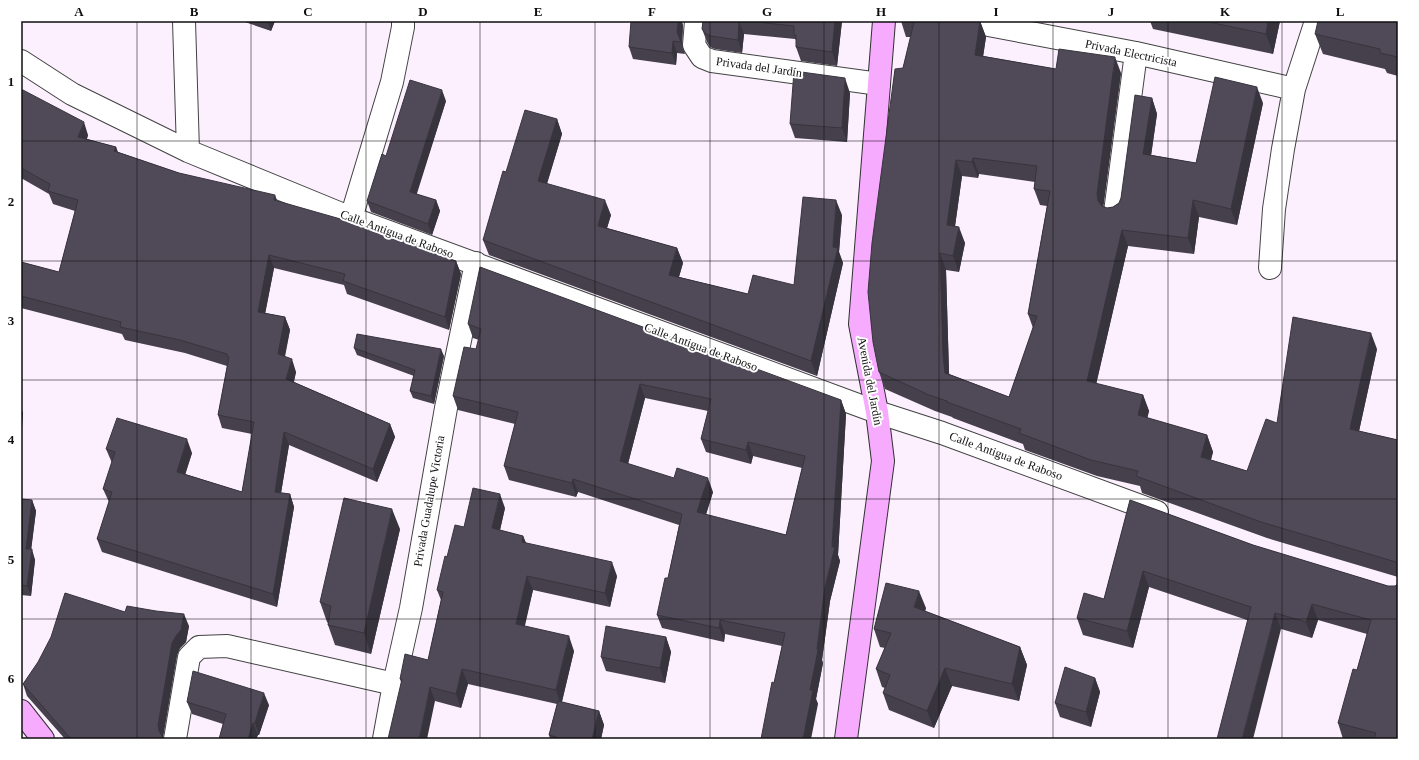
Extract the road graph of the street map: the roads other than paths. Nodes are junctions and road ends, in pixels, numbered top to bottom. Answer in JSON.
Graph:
{"nodes":[{"id":1,"x":184,"y":21,"type":"edge"},
{"id":2,"x":403,"y":21,"type":"edge"},
{"id":3,"x":696,"y":21,"type":"edge"},
{"id":4,"x":884,"y":21,"type":"edge"},
{"id":5,"x":967,"y":21,"type":"edge"},
{"id":6,"x":1316,"y":21,"type":"edge"},
{"id":7,"x":1136,"y":53,"type":"junction"},
{"id":8,"x":21,"y":61,"type":"edge"},
{"id":9,"x":879,"y":84,"type":"junction"},
{"id":10,"x":1294,"y":89,"type":"junction"},
{"id":11,"x":188,"y":151,"type":"junction"},
{"id":12,"x":1115,"y":212,"type":"edge"},
{"id":13,"x":351,"y":218,"type":"junction"},
{"id":14,"x":476,"y":263,"type":"junction"},
{"id":15,"x":1270,"y":268,"type":"dead end"},
{"id":16,"x":877,"y":412,"type":"junction"},
{"id":17,"x":1173,"y":518,"type":"edge"},
{"id":18,"x":394,"y":684,"type":"junction"},
{"id":19,"x":21,"y":711,"type":"edge"},
{"id":20,"x":43,"y":739,"type":"edge"},
{"id":21,"x":175,"y":739,"type":"edge"},
{"id":22,"x":384,"y":739,"type":"edge"},
{"id":23,"x":846,"y":739,"type":"edge"}],
"edges":[{"from":1,"to":11,"type":"street"},
{"from":2,"to":13,"type":"street"},
{"from":3,"to":9,"type":"street","name":"Privada del Jardín"},
{"from":4,"to":9,"type":"main road","name":"Avenida del Jardín"},
{"from":5,"to":7,"type":"street","name":"Privada Electricista"},
{"from":6,"to":10,"type":"street"},
{"from":7,"to":10,"type":"street","name":"Privada Electricista"},
{"from":7,"to":12,"type":"street"},
{"from":8,"to":11,"type":"street","name":"Calle Antigua de Raboso"},
{"from":9,"to":16,"type":"main road","name":"Avenida del Jardín"},
{"from":10,"to":15,"type":"street"},
{"from":11,"to":13,"type":"street","name":"Calle Antigua de Raboso"},
{"from":13,"to":14,"type":"street","name":"Calle Antigua de Raboso"},
{"from":14,"to":16,"type":"street","name":"Calle Antigua de Raboso"},
{"from":14,"to":18,"type":"street","name":"Privada Guadalupe Victoria"},
{"from":16,"to":17,"type":"street","name":"Calle Antigua de Raboso"},
{"from":16,"to":23,"type":"main road","name":"Avenida del Jardín"},
{"from":18,"to":21,"type":"street"},
{"from":18,"to":22,"type":"street","name":"Privada Guadalupe Victoria"},
{"from":19,"to":20,"type":"main road"}]}
